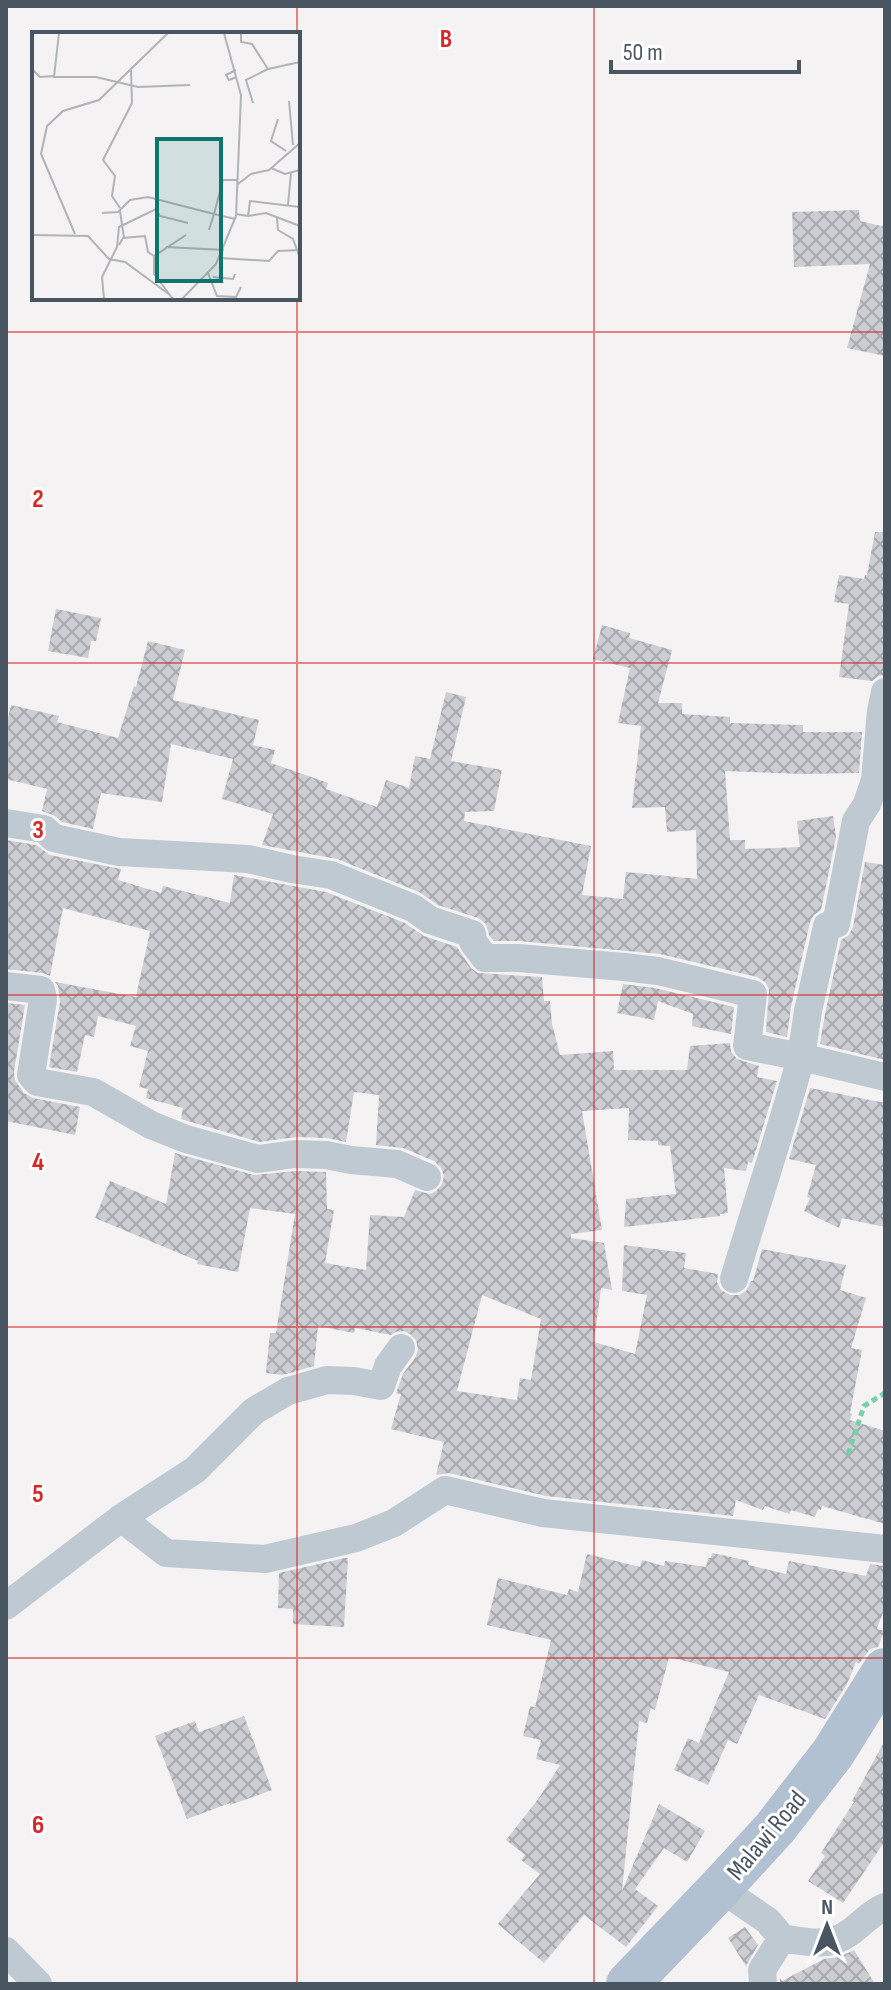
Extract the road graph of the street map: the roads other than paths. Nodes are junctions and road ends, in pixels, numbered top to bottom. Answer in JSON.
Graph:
{"nodes":[{"id":1,"x":885,"y":692,"type":"edge"},
{"id":2,"x":6,"y":823,"type":"edge"},
{"id":3,"x":6,"y":986,"type":"edge"},
{"id":4,"x":801,"y":1057,"type":"junction"},
{"id":5,"x":885,"y":1077,"type":"edge"},
{"id":6,"x":427,"y":1177,"type":"dead end"},
{"id":7,"x":734,"y":1279,"type":"dead end"},
{"id":8,"x":401,"y":1348,"type":"dead end"},
{"id":9,"x":121,"y":1518,"type":"junction"},
{"id":10,"x":885,"y":1549,"type":"edge"},
{"id":11,"x":6,"y":1606,"type":"edge"},
{"id":12,"x":884,"y":1675,"type":"edge"},
{"id":13,"x":720,"y":1888,"type":"junction"},
{"id":14,"x":885,"y":1907,"type":"edge"},
{"id":15,"x":782,"y":1938,"type":"junction"},
{"id":16,"x":6,"y":1951,"type":"edge"},
{"id":17,"x":38,"y":1984,"type":"edge"},
{"id":18,"x":628,"y":1984,"type":"edge"},
{"id":19,"x":763,"y":1984,"type":"edge"}],
"edges":[{"from":1,"to":4,"type":"street"},
{"from":2,"to":4,"type":"street"},
{"from":3,"to":6,"type":"street"},
{"from":4,"to":5,"type":"street"},
{"from":4,"to":7,"type":"street"},
{"from":8,"to":9,"type":"street"},
{"from":9,"to":10,"type":"street"},
{"from":9,"to":11,"type":"street"},
{"from":12,"to":13,"type":"main road","name":"Malawi Road"},
{"from":13,"to":15,"type":"street"},
{"from":13,"to":18,"type":"main road","name":"Malawi Road"},
{"from":14,"to":15,"type":"street"},
{"from":15,"to":19,"type":"street"},
{"from":16,"to":17,"type":"street"}]}
